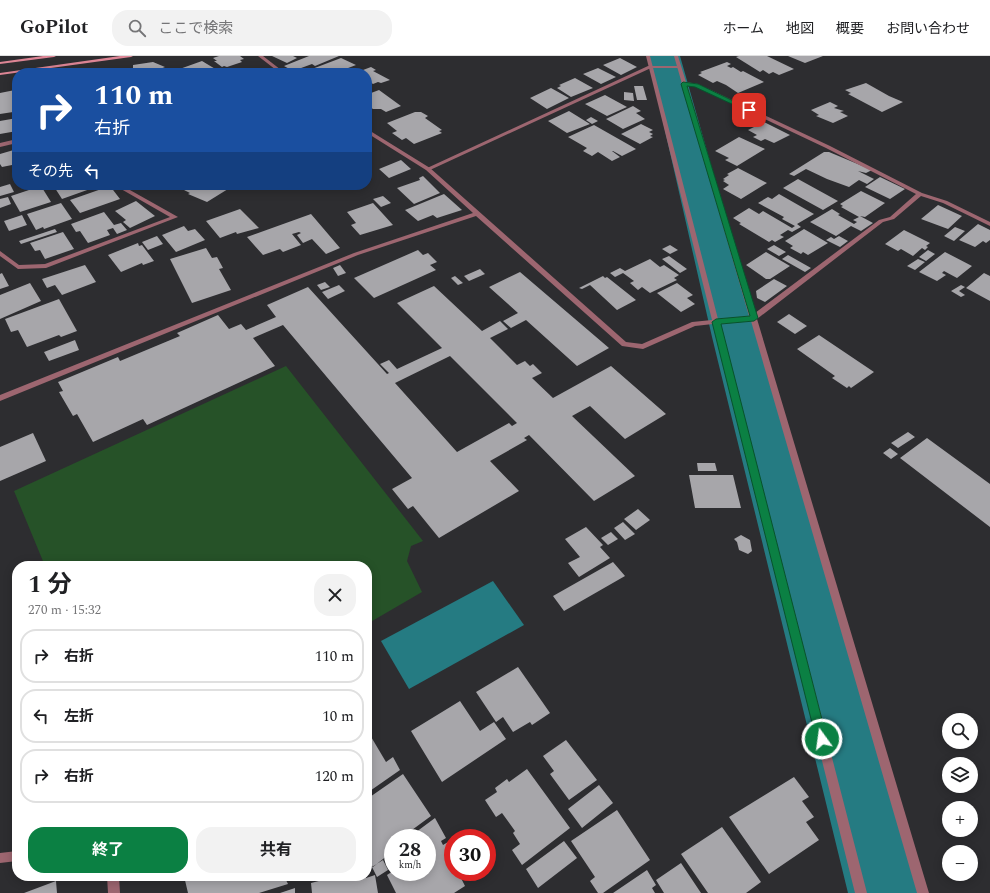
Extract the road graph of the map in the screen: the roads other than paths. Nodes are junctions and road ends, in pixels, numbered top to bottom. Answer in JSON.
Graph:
{"nodes":[{"id":1,"x":54,"y":56,"type":"edge"},
{"id":2,"x":131,"y":56,"type":"edge"},
{"id":3,"x":260,"y":56,"type":"edge"},
{"id":4,"x":648,"y":56,"type":"edge"},
{"id":5,"x":676,"y":56,"type":"edge"},
{"id":6,"x":0,"y":63,"type":"edge"},
{"id":7,"x":653,"y":67,"type":"junction"},
{"id":8,"x":676,"y":67,"type":"junction"},
{"id":9,"x":44,"y":68,"type":"edge"},
{"id":10,"x":276,"y":68,"type":"edge"},
{"id":11,"x":12,"y":72,"type":"edge"},
{"id":12,"x":0,"y":74,"type":"edge"},
{"id":13,"x":683,"y":84,"type":"junction"},
{"id":14,"x":372,"y":134,"type":"edge"},
{"id":15,"x":12,"y":142,"type":"edge"},
{"id":16,"x":0,"y":145,"type":"edge"},
{"id":17,"x":428,"y":169,"type":"junction"},
{"id":18,"x":126,"y":190,"type":"edge"},
{"id":19,"x":920,"y":194,"type":"junction"},
{"id":20,"x":478,"y":213,"type":"junction"},
{"id":21,"x":990,"y":224,"type":"edge"},
{"id":22,"x":0,"y":253,"type":"edge"},
{"id":23,"x":750,"y":319,"type":"junction"},
{"id":24,"x":718,"y":322,"type":"junction"},
{"id":25,"x":0,"y":398,"type":"edge"},
{"id":26,"x":12,"y":857,"type":"edge"},
{"id":27,"x":0,"y":858,"type":"edge"},
{"id":28,"x":113,"y":881,"type":"edge"},
{"id":29,"x":114,"y":893,"type":"edge"},
{"id":30,"x":861,"y":893,"type":"edge"},
{"id":31,"x":923,"y":893,"type":"edge"}],
"edges":[{"from":1,"to":6,"type":"main road"},
{"from":2,"to":9,"type":"main road"},
{"from":3,"to":10,"type":"street"},
{"from":4,"to":7,"type":"street"},
{"from":5,"to":8,"type":"street"},
{"from":7,"to":8,"type":"street"},
{"from":7,"to":17,"type":"street"},
{"from":7,"to":24,"type":"street"},
{"from":8,"to":13,"type":"street"},
{"from":11,"to":12,"type":"main road"},
{"from":13,"to":19,"type":"street"},
{"from":13,"to":23,"type":"street"},
{"from":14,"to":17,"type":"street"},
{"from":15,"to":16,"type":"street"},
{"from":17,"to":20,"type":"street"},
{"from":18,"to":22,"type":"street"},
{"from":19,"to":21,"type":"street"},
{"from":19,"to":23,"type":"street"},
{"from":20,"to":24,"type":"street"},
{"from":20,"to":25,"type":"street"},
{"from":23,"to":24,"type":"street"},
{"from":23,"to":31,"type":"street"},
{"from":24,"to":30,"type":"street"},
{"from":26,"to":27,"type":"street"},
{"from":28,"to":29,"type":"street"}]}
